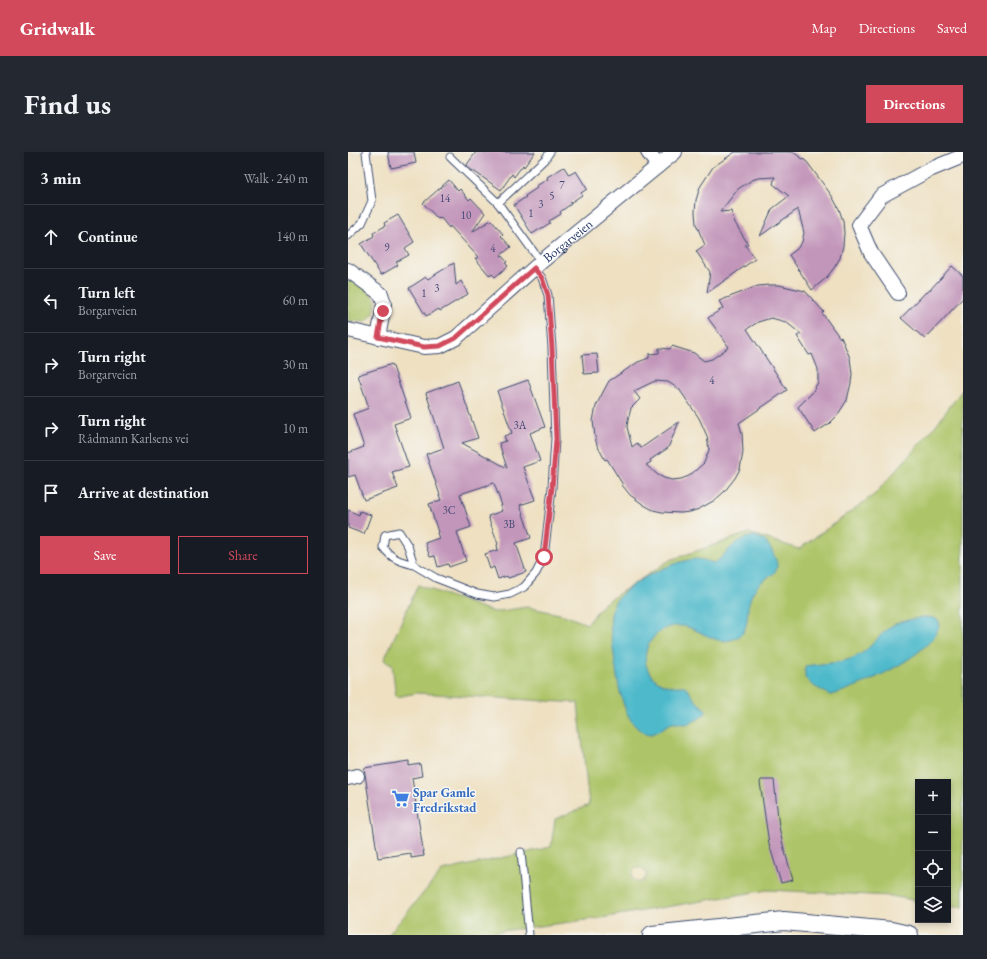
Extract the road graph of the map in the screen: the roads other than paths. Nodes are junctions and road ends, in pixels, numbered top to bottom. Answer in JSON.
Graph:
{"nodes":[{"id":1,"x":366,"y":152,"type":"edge"},
{"id":2,"x":550,"y":152,"type":"edge"},
{"id":3,"x":648,"y":152,"type":"edge"},
{"id":4,"x":675,"y":152,"type":"edge"},
{"id":5,"x":963,"y":156,"type":"edge"},
{"id":6,"x":450,"y":157,"type":"dead end"},
{"id":7,"x":658,"y":166,"type":"junction"},
{"id":8,"x":498,"y":203,"type":"junction"},
{"id":9,"x":348,"y":236,"type":"edge"},
{"id":10,"x":538,"y":265,"type":"junction"},
{"id":11,"x":348,"y":270,"type":"edge"},
{"id":12,"x":898,"y":293,"type":"dead end"},
{"id":13,"x":348,"y":330,"type":"edge"},
{"id":14,"x":378,"y":337,"type":"junction"},
{"id":15,"x":414,"y":565,"type":"junction"},
{"id":16,"x":521,"y":852,"type":"dead end"},
{"id":17,"x":529,"y":935,"type":"edge"},
{"id":18,"x":652,"y":935,"type":"edge"},
{"id":19,"x":909,"y":935,"type":"edge"}],
"edges":[{"from":1,"to":9,"type":"lane"},
{"from":2,"to":8,"type":"lane"},
{"from":3,"to":7,"type":"street"},
{"from":4,"to":7,"type":"street","name":"Borgarveien"},
{"from":5,"to":12,"type":"street"},
{"from":6,"to":8,"type":"lane"},
{"from":7,"to":10,"type":"street","name":"Borgarveien"},
{"from":8,"to":10,"type":"lane"},
{"from":10,"to":14,"type":"street","name":"Borgarveien"},
{"from":10,"to":15,"type":"lane"},
{"from":11,"to":14,"type":"street"},
{"from":13,"to":14,"type":"street","name":"Borgarveien"},
{"from":15,"to":15,"type":"lane"},
{"from":16,"to":17,"type":"lane"},
{"from":18,"to":19,"type":"street"}]}
